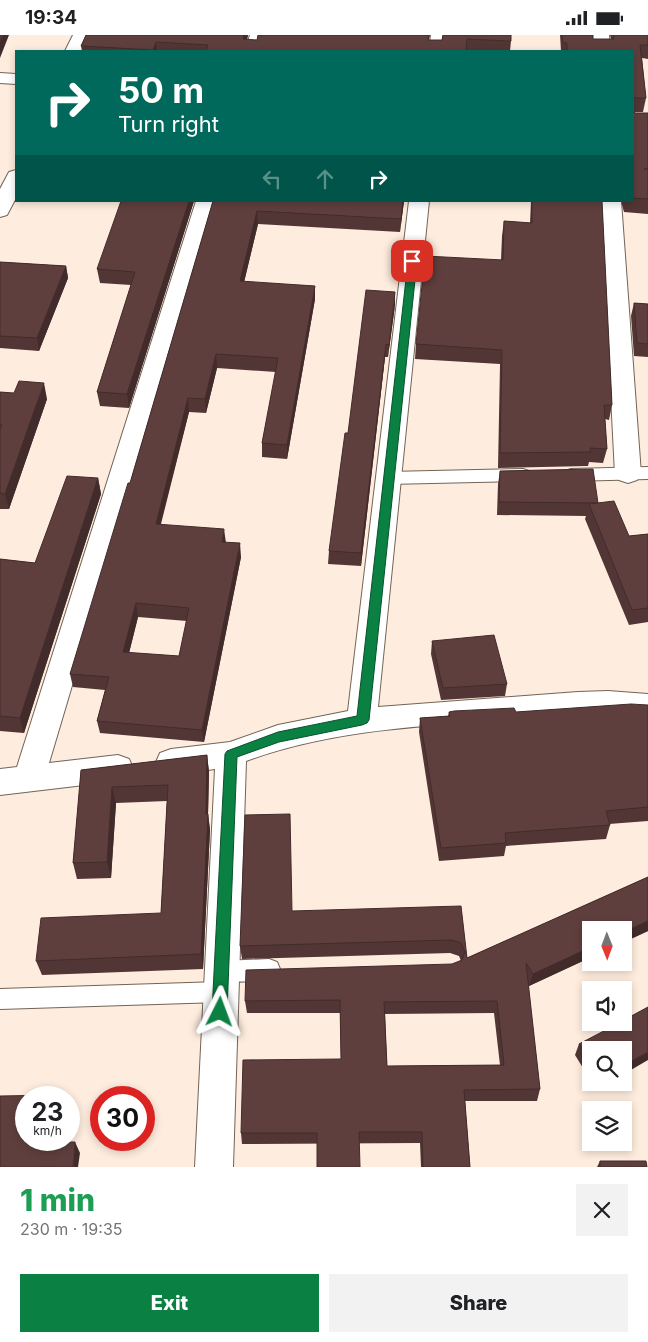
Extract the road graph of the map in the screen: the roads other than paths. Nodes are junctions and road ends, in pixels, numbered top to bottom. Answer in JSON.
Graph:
{"nodes":[{"id":1,"x":82,"y":35,"type":"edge"},
{"id":2,"x":256,"y":35,"type":"edge"},
{"id":3,"x":437,"y":35,"type":"edge"},
{"id":4,"x":600,"y":35,"type":"edge"},
{"id":5,"x":74,"y":50,"type":"edge"},
{"id":6,"x":251,"y":50,"type":"edge"},
{"id":7,"x":435,"y":50,"type":"edge"},
{"id":8,"x":601,"y":50,"type":"edge"},
{"id":9,"x":0,"y":78,"type":"edge"},
{"id":10,"x":15,"y":79,"type":"edge"},
{"id":11,"x":15,"y":178,"type":"edge"},
{"id":12,"x":206,"y":202,"type":"edge"},
{"id":13,"x":418,"y":202,"type":"edge"},
{"id":14,"x":611,"y":202,"type":"edge"},
{"id":15,"x":0,"y":211,"type":"edge"},
{"id":16,"x":638,"y":474,"type":"edge"},
{"id":17,"x":388,"y":478,"type":"junction"},
{"id":18,"x":648,"y":705,"type":"edge"},
{"id":19,"x":362,"y":720,"type":"junction"},
{"id":20,"x":231,"y":754,"type":"junction"},
{"id":21,"x":29,"y":779,"type":"junction"},
{"id":22,"x":0,"y":782,"type":"edge"},
{"id":23,"x":291,"y":969,"type":"edge"},
{"id":24,"x":221,"y":981,"type":"junction"},
{"id":25,"x":0,"y":999,"type":"edge"},
{"id":26,"x":214,"y":1167,"type":"edge"}],
"edges":[{"from":1,"to":5,"type":"street"},
{"from":2,"to":6,"type":"lane"},
{"from":3,"to":7,"type":"lane"},
{"from":4,"to":8,"type":"street"},
{"from":9,"to":10,"type":"street"},
{"from":11,"to":15,"type":"street"},
{"from":12,"to":21,"type":"street"},
{"from":13,"to":17,"type":"street"},
{"from":14,"to":16,"type":"street"},
{"from":16,"to":17,"type":"lane"},
{"from":17,"to":19,"type":"street"},
{"from":18,"to":19,"type":"street"},
{"from":19,"to":20,"type":"street"},
{"from":20,"to":21,"type":"street"},
{"from":20,"to":24,"type":"street"},
{"from":21,"to":22,"type":"street"},
{"from":23,"to":24,"type":"lane"},
{"from":24,"to":25,"type":"lane"},
{"from":24,"to":26,"type":"street"}]}
